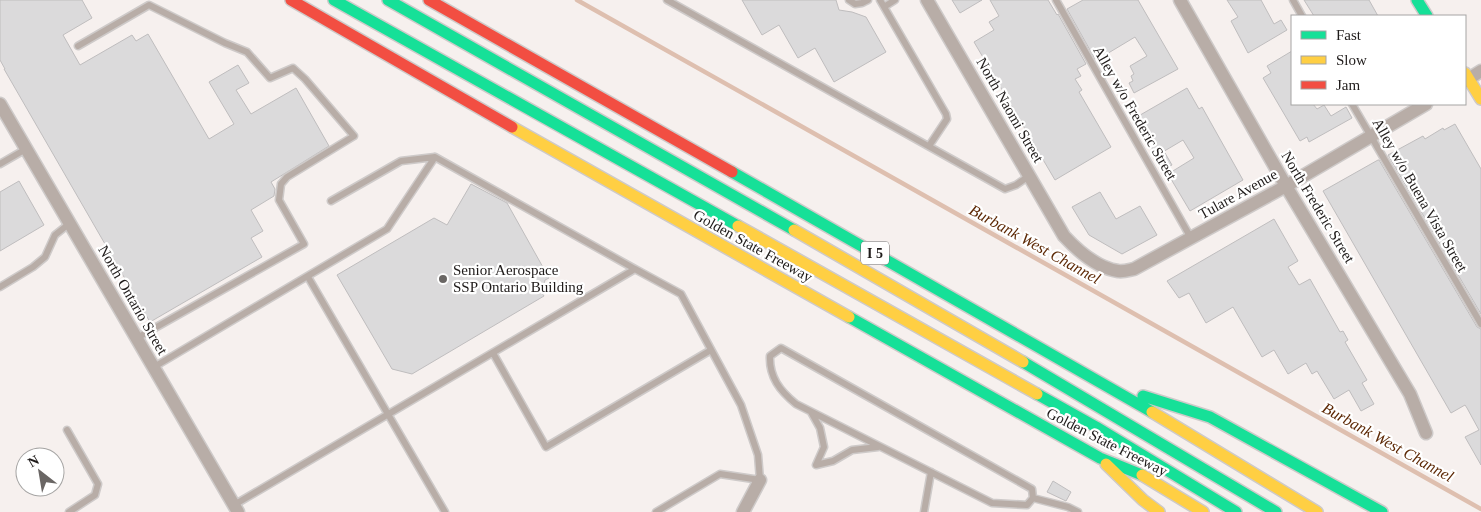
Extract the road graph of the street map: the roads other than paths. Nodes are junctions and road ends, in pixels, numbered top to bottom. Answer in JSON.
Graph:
{"nodes":[{"id":1,"x":291,"y":0,"type":"edge"},
{"id":2,"x":334,"y":0,"type":"edge"},
{"id":3,"x":388,"y":0,"type":"edge"},
{"id":4,"x":429,"y":0,"type":"edge"},
{"id":5,"x":667,"y":0,"type":"edge"},
{"id":6,"x":849,"y":0,"type":"edge"},
{"id":7,"x":868,"y":0,"type":"edge"},
{"id":8,"x":880,"y":0,"type":"edge"},
{"id":9,"x":895,"y":0,"type":"edge"},
{"id":10,"x":927,"y":0,"type":"edge"},
{"id":11,"x":1056,"y":0,"type":"edge"},
{"id":12,"x":1180,"y":0,"type":"edge"},
{"id":13,"x":1293,"y":0,"type":"edge"},
{"id":14,"x":1417,"y":0,"type":"edge"},
{"id":15,"x":151,"y":2,"type":"edge"},
{"id":16,"x":884,"y":6,"type":"junction"},
{"id":17,"x":1301,"y":15,"type":"edge"},
{"id":18,"x":1426,"y":15,"type":"edge"},
{"id":19,"x":78,"y":46,"type":"dead end"},
{"id":20,"x":1481,"y":71,"type":"edge"},
{"id":21,"x":1466,"y":78,"type":"edge"},
{"id":22,"x":1481,"y":99,"type":"edge"},
{"id":23,"x":0,"y":104,"type":"edge"},
{"id":24,"x":1353,"y":105,"type":"edge"},
{"id":25,"x":1424,"y":105,"type":"edge"},
{"id":26,"x":1371,"y":136,"type":"junction"},
{"id":27,"x":929,"y":146,"type":"junction"},
{"id":28,"x":26,"y":149,"type":"junction"},
{"id":29,"x":435,"y":156,"type":"junction"},
{"id":30,"x":0,"y":164,"type":"edge"},
{"id":31,"x":1030,"y":176,"type":"junction"},
{"id":32,"x":1286,"y":186,"type":"junction"},
{"id":33,"x":331,"y":201,"type":"dead end"},
{"id":34,"x":70,"y":223,"type":"junction"},
{"id":35,"x":1064,"y":236,"type":"joint"},
{"id":36,"x":1191,"y":238,"type":"junction"},
{"id":37,"x":635,"y":269,"type":"junction"},
{"id":38,"x":308,"y":276,"type":"junction"},
{"id":39,"x":0,"y":287,"type":"edge"},
{"id":40,"x":1481,"y":324,"type":"edge"},
{"id":41,"x":137,"y":338,"type":"junction"},
{"id":42,"x":711,"y":350,"type":"junction"},
{"id":43,"x":493,"y":353,"type":"junction"},
{"id":44,"x":154,"y":367,"type":"junction"},
{"id":45,"x":1100,"y":382,"type":"junction"},
{"id":46,"x":810,"y":410,"type":"junction"},
{"id":47,"x":388,"y":414,"type":"junction"},
{"id":48,"x":66,"y":430,"type":"dead end"},
{"id":49,"x":1426,"y":432,"type":"dead end"},
{"id":50,"x":879,"y":446,"type":"junction"},
{"id":51,"x":1100,"y":458,"type":"junction"},
{"id":52,"x":931,"y":472,"type":"junction"},
{"id":53,"x":760,"y":480,"type":"junction"},
{"id":54,"x":1033,"y":498,"type":"junction"},
{"id":55,"x":236,"y":509,"type":"edge"},
{"id":56,"x":69,"y":512,"type":"edge"},
{"id":57,"x":445,"y":512,"type":"edge"},
{"id":58,"x":656,"y":512,"type":"edge"},
{"id":59,"x":742,"y":512,"type":"edge"},
{"id":60,"x":924,"y":512,"type":"edge"},
{"id":61,"x":1078,"y":512,"type":"edge"},
{"id":62,"x":1158,"y":512,"type":"edge"},
{"id":63,"x":1203,"y":512,"type":"edge"},
{"id":64,"x":1236,"y":512,"type":"edge"},
{"id":65,"x":1276,"y":512,"type":"edge"},
{"id":66,"x":1317,"y":512,"type":"edge"},
{"id":67,"x":1382,"y":512,"type":"edge"}],
"edges":[{"from":1,"to":51,"type":"main road","name":"Golden State Freeway"},
{"from":2,"to":64,"type":"main road"},
{"from":3,"to":65,"type":"main road"},
{"from":4,"to":45,"type":"main road","number":"I 5"},
{"from":5,"to":27,"type":"lane"},
{"from":6,"to":7,"type":"lane"},
{"from":8,"to":16,"type":"lane"},
{"from":9,"to":16,"type":"lane"},
{"from":10,"to":31,"type":"street","name":"North Naomi Street"},
{"from":11,"to":36,"type":"lane","name":"Alley w/o Frederic Street"},
{"from":12,"to":32,"type":"street","name":"North Frederic Street"},
{"from":13,"to":17,"type":"lane"},
{"from":14,"to":18,"type":"main road"},
{"from":15,"to":19,"type":"lane"},
{"from":15,"to":41,"type":"lane"},
{"from":16,"to":27,"type":"lane"},
{"from":20,"to":21,"type":"street"},
{"from":21,"to":22,"type":"main road"},
{"from":23,"to":28,"type":"street","name":"North Ontario Street"},
{"from":24,"to":26,"type":"lane","name":"Alley w/o Buena Vista Street"},
{"from":25,"to":26,"type":"street","name":"Tulare Avenue"},
{"from":26,"to":32,"type":"street","name":"Tulare Avenue"},
{"from":26,"to":40,"type":"lane","name":"Alley w/o Buena Vista Street"},
{"from":27,"to":31,"type":"lane"},
{"from":28,"to":30,"type":"lane"},
{"from":28,"to":34,"type":"street","name":"North Ontario Street"},
{"from":29,"to":33,"type":"lane"},
{"from":29,"to":37,"type":"lane"},
{"from":29,"to":38,"type":"lane"},
{"from":31,"to":35,"type":"street","name":"North Naomi Street"},
{"from":32,"to":36,"type":"street","name":"Tulare Avenue"},
{"from":32,"to":49,"type":"street","name":"North Frederic Street"},
{"from":34,"to":39,"type":"lane"},
{"from":34,"to":41,"type":"street","name":"North Ontario Street"},
{"from":35,"to":36,"type":"street","name":"Tulare Avenue"},
{"from":37,"to":42,"type":"lane"},
{"from":37,"to":43,"type":"lane"},
{"from":38,"to":44,"type":"lane"},
{"from":38,"to":47,"type":"lane"},
{"from":41,"to":44,"type":"street","name":"North Ontario Street"},
{"from":42,"to":43,"type":"lane"},
{"from":42,"to":53,"type":"lane"},
{"from":43,"to":47,"type":"lane"},
{"from":44,"to":55,"type":"street","name":"North Ontario Street"},
{"from":45,"to":66,"type":"main road","number":"I 5"},
{"from":45,"to":67,"type":"main road"},
{"from":46,"to":50,"type":"lane"},
{"from":46,"to":50,"type":"lane"},
{"from":46,"to":54,"type":"lane"},
{"from":47,"to":55,"type":"lane"},
{"from":47,"to":57,"type":"lane"},
{"from":48,"to":56,"type":"lane"},
{"from":50,"to":52,"type":"lane"},
{"from":51,"to":62,"type":"main road"},
{"from":51,"to":63,"type":"main road","name":"Golden State Freeway"},
{"from":52,"to":54,"type":"lane"},
{"from":52,"to":60,"type":"lane"},
{"from":53,"to":58,"type":"lane"},
{"from":53,"to":59,"type":"street"},
{"from":54,"to":61,"type":"lane"}]}
